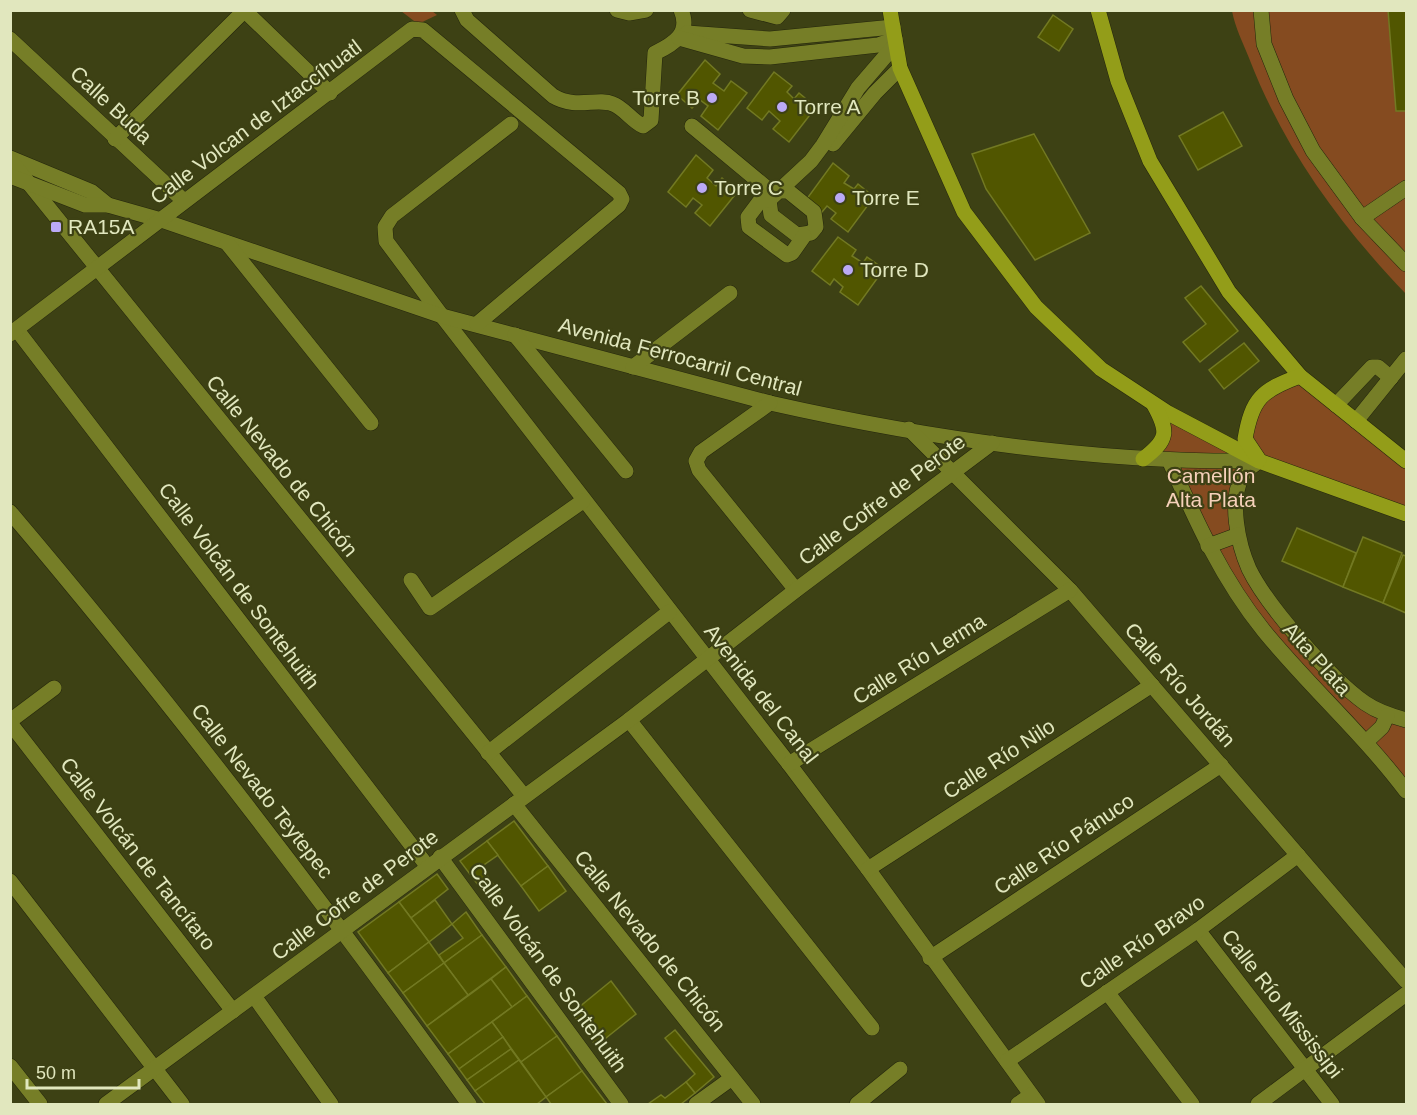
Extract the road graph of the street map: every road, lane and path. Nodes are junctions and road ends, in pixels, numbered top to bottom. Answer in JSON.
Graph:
{"nodes":[{"id":1,"x":462,"y":10,"type":"edge"},
{"id":2,"x":617,"y":10,"type":"edge"},
{"id":3,"x":646,"y":10,"type":"edge"},
{"id":4,"x":681,"y":10,"type":"edge"},
{"id":5,"x":750,"y":10,"type":"edge"},
{"id":6,"x":783,"y":10,"type":"edge"},
{"id":7,"x":1098,"y":10,"type":"edge"},
{"id":8,"x":1261,"y":10,"type":"edge"},
{"id":9,"x":245,"y":11,"type":"edge"},
{"id":10,"x":893,"y":29,"type":"edge"},
{"id":11,"x":682,"y":34,"type":"junction"},
{"id":12,"x":10,"y":39,"type":"edge"},
{"id":13,"x":900,"y":68,"type":"junction"},
{"id":14,"x":330,"y":93,"type":"junction"},
{"id":15,"x":511,"y":124,"type":"dead end"},
{"id":16,"x":692,"y":126,"type":"dead end"},
{"id":17,"x":115,"y":139,"type":"junction"},
{"id":18,"x":10,"y":159,"type":"edge"},
{"id":19,"x":10,"y":176,"type":"edge"},
{"id":20,"x":30,"y":183,"type":"junction"},
{"id":21,"x":1407,"y":188,"type":"edge"},
{"id":22,"x":779,"y":195,"type":"junction"},
{"id":23,"x":184,"y":201,"type":"junction"},
{"id":24,"x":108,"y":205,"type":"junction"},
{"id":25,"x":1362,"y":218,"type":"junction"},
{"id":26,"x":160,"y":220,"type":"junction"},
{"id":27,"x":804,"y":236,"type":"junction"},
{"id":28,"x":226,"y":243,"type":"junction"},
{"id":29,"x":1407,"y":264,"type":"edge"},
{"id":30,"x":100,"y":268,"type":"junction"},
{"id":31,"x":730,"y":293,"type":"dead end"},
{"id":32,"x":441,"y":316,"type":"junction"},
{"id":33,"x":477,"y":324,"type":"junction"},
{"id":34,"x":14,"y":332,"type":"edge"},
{"id":35,"x":515,"y":335,"type":"junction"},
{"id":36,"x":1407,"y":359,"type":"edge"},
{"id":37,"x":633,"y":367,"type":"junction"},
{"id":38,"x":1300,"y":376,"type":"junction"},
{"id":39,"x":1391,"y":378,"type":"junction"},
{"id":40,"x":770,"y":403,"type":"junction"},
{"id":41,"x":1153,"y":403,"type":"junction"},
{"id":42,"x":1336,"y":405,"type":"junction"},
{"id":43,"x":1356,"y":421,"type":"junction"},
{"id":44,"x":371,"y":423,"type":"dead end"},
{"id":45,"x":909,"y":429,"type":"junction"},
{"id":46,"x":992,"y":443,"type":"junction"},
{"id":47,"x":1143,"y":459,"type":"junction"},
{"id":48,"x":1169,"y":460,"type":"junction"},
{"id":49,"x":1259,"y":461,"type":"junction"},
{"id":50,"x":1407,"y":461,"type":"edge"},
{"id":51,"x":626,"y":471,"type":"dead end"},
{"id":52,"x":955,"y":472,"type":"junction"},
{"id":53,"x":583,"y":501,"type":"junction"},
{"id":54,"x":10,"y":512,"type":"edge"},
{"id":55,"x":1407,"y":514,"type":"edge"},
{"id":56,"x":1238,"y":535,"type":"junction"},
{"id":57,"x":1208,"y":546,"type":"junction"},
{"id":58,"x":411,"y":580,"type":"dead end"},
{"id":59,"x":796,"y":590,"type":"junction"},
{"id":60,"x":1070,"y":590,"type":"junction"},
{"id":61,"x":669,"y":612,"type":"junction"},
{"id":62,"x":706,"y":658,"type":"junction"},
{"id":63,"x":1152,"y":685,"type":"junction"},
{"id":64,"x":54,"y":688,"type":"dead end"},
{"id":65,"x":1387,"y":716,"type":"junction"},
{"id":66,"x":629,"y":720,"type":"junction"},
{"id":67,"x":1407,"y":720,"type":"edge"},
{"id":68,"x":10,"y":722,"type":"edge"},
{"id":69,"x":1366,"y":742,"type":"junction"},
{"id":70,"x":488,"y":753,"type":"junction"},
{"id":71,"x":789,"y":764,"type":"junction"},
{"id":72,"x":1221,"y":765,"type":"junction"},
{"id":73,"x":1407,"y":791,"type":"edge"},
{"id":74,"x":519,"y":800,"type":"junction"},
{"id":75,"x":1298,"y":855,"type":"junction"},
{"id":76,"x":440,"y":857,"type":"junction"},
{"id":77,"x":428,"y":867,"type":"junction"},
{"id":78,"x":868,"y":869,"type":"junction"},
{"id":79,"x":10,"y":881,"type":"edge"},
{"id":80,"x":1198,"y":930,"type":"junction"},
{"id":81,"x":344,"y":931,"type":"junction"},
{"id":82,"x":930,"y":958,"type":"junction"},
{"id":83,"x":1407,"y":981,"type":"edge"},
{"id":84,"x":1107,"y":993,"type":"junction"},
{"id":85,"x":1407,"y":994,"type":"edge"},
{"id":86,"x":254,"y":996,"type":"junction"},
{"id":87,"x":233,"y":1011,"type":"junction"},
{"id":88,"x":872,"y":1028,"type":"dead end"},
{"id":89,"x":1007,"y":1061,"type":"junction"},
{"id":90,"x":10,"y":1066,"type":"edge"},
{"id":91,"x":155,"y":1069,"type":"junction"},
{"id":92,"x":900,"y":1069,"type":"dead end"},
{"id":93,"x":1305,"y":1069,"type":"junction"},
{"id":94,"x":732,"y":1078,"type":"junction"},
{"id":95,"x":1035,"y":1100,"type":"edge"},
{"id":96,"x":40,"y":1104,"type":"edge"},
{"id":97,"x":106,"y":1104,"type":"edge"},
{"id":98,"x":182,"y":1104,"type":"edge"},
{"id":99,"x":331,"y":1104,"type":"edge"},
{"id":100,"x":469,"y":1104,"type":"edge"},
{"id":101,"x":621,"y":1104,"type":"edge"},
{"id":102,"x":696,"y":1104,"type":"edge"},
{"id":103,"x":753,"y":1104,"type":"edge"},
{"id":104,"x":857,"y":1104,"type":"edge"},
{"id":105,"x":1018,"y":1104,"type":"edge"},
{"id":106,"x":1192,"y":1104,"type":"edge"},
{"id":107,"x":1258,"y":1104,"type":"edge"},
{"id":108,"x":1332,"y":1104,"type":"edge"}],
"edges":[{"from":1,"to":11,"type":"street"},
{"from":2,"to":3,"type":"street"},
{"from":4,"to":11,"type":"street"},
{"from":5,"to":6,"type":"street"},
{"from":7,"to":38,"type":"main road"},
{"from":8,"to":25,"type":"street"},
{"from":9,"to":14,"type":"street"},
{"from":9,"to":17,"type":"street"},
{"from":10,"to":11,"type":"street"},
{"from":10,"to":11,"type":"street"},
{"from":10,"to":13,"type":"main road"},
{"from":10,"to":22,"type":"street"},
{"from":12,"to":17,"type":"street","name":"Calle Buda"},
{"from":13,"to":22,"type":"street"},
{"from":13,"to":41,"type":"main road"},
{"from":14,"to":23,"type":"street","name":"Calle Volcan de Iztaccíhuatl"},
{"from":14,"to":33,"type":"street","name":"Calle Volcan de Iztaccíhuatl"},
{"from":15,"to":32,"type":"street","name":"Avenida del Canal"},
{"from":16,"to":22,"type":"street"},
{"from":17,"to":23,"type":"street","name":"Calle Buda"},
{"from":18,"to":20,"type":"street","name":"Calle Nevado de Chicón"},
{"from":18,"to":24,"type":"street","name":"Avenida Ferrocarril Central"},
{"from":19,"to":20,"type":"street","name":"Avenida Ferrocarril Central"},
{"from":20,"to":24,"type":"street","name":"Avenida Ferrocarril Central"},
{"from":20,"to":30,"type":"street","name":"Calle Nevado de Chicón"},
{"from":21,"to":25,"type":"street"},
{"from":22,"to":27,"type":"street"},
{"from":22,"to":27,"type":"street"},
{"from":22,"to":27,"type":"street"},
{"from":23,"to":26,"type":"street","name":"Calle Volcan de Iztaccíhuatl"},
{"from":24,"to":26,"type":"street","name":"Avenida Ferrocarril Central"},
{"from":25,"to":29,"type":"street"},
{"from":26,"to":28,"type":"street","name":"Avenida Ferrocarril Central"},
{"from":26,"to":30,"type":"street","name":"Calle Volcan de Iztaccíhuatl"},
{"from":28,"to":32,"type":"street","name":"Avenida Ferrocarril Central"},
{"from":28,"to":44,"type":"street"},
{"from":30,"to":34,"type":"street","name":"Calle Volcan de Iztaccíhuatl"},
{"from":30,"to":70,"type":"street","name":"Calle Nevado de Chicón"},
{"from":31,"to":37,"type":"street"},
{"from":32,"to":33,"type":"street","name":"Avenida Ferrocarril Central"},
{"from":32,"to":53,"type":"street","name":"Avenida del Canal"},
{"from":33,"to":35,"type":"street","name":"Avenida Ferrocarril Central"},
{"from":34,"to":77,"type":"street","name":"Calle Volcán de Sontehuith"},
{"from":35,"to":37,"type":"street","name":"Avenida Ferrocarril Central"},
{"from":35,"to":51,"type":"street"},
{"from":36,"to":39,"type":"street"},
{"from":37,"to":40,"type":"street","name":"Avenida Ferrocarril Central"},
{"from":38,"to":42,"type":"main road"},
{"from":38,"to":49,"type":"main road"},
{"from":39,"to":42,"type":"street"},
{"from":39,"to":43,"type":"street"},
{"from":40,"to":45,"type":"street","name":"Avenida Ferrocarril Central"},
{"from":40,"to":59,"type":"street","name":"Calle Cofre de Perote"},
{"from":41,"to":47,"type":"main road"},
{"from":41,"to":49,"type":"main road"},
{"from":42,"to":43,"type":"main road"},
{"from":43,"to":50,"type":"main road"},
{"from":45,"to":46,"type":"street","name":"Avenida Ferrocarril Central"},
{"from":45,"to":52,"type":"street","name":"Calle Río Jordán"},
{"from":46,"to":47,"type":"street","name":"Avenida Ferrocarril Central"},
{"from":46,"to":52,"type":"street","name":"Calle Cofre de Perote"},
{"from":47,"to":48,"type":"street","name":"Avenida Ferrocarril Central"},
{"from":48,"to":49,"type":"street","name":"Avenida Ferrocarril Central"},
{"from":48,"to":57,"type":"street","name":"Alta Plata"},
{"from":49,"to":55,"type":"main road"},
{"from":49,"to":56,"type":"street","name":"Alta Plata"},
{"from":52,"to":59,"type":"street","name":"Calle Cofre de Perote"},
{"from":52,"to":60,"type":"street","name":"Calle Río Jordán"},
{"from":53,"to":58,"type":"street"},
{"from":53,"to":61,"type":"street","name":"Avenida del Canal"},
{"from":54,"to":81,"type":"street","name":"Calle Nevado Teytepec"},
{"from":56,"to":57,"type":"street"},
{"from":56,"to":65,"type":"street","name":"Alta Plata"},
{"from":57,"to":69,"type":"street","name":"Alta Plata"},
{"from":59,"to":62,"type":"street","name":"Calle Cofre de Perote"},
{"from":60,"to":63,"type":"street","name":"Calle Río Jordán"},
{"from":60,"to":71,"type":"street","name":"Calle Río Lerma"},
{"from":61,"to":62,"type":"street","name":"Avenida del Canal"},
{"from":61,"to":70,"type":"street"},
{"from":62,"to":66,"type":"street","name":"Calle Cofre de Perote"},
{"from":62,"to":71,"type":"street","name":"Avenida del Canal"},
{"from":63,"to":72,"type":"street","name":"Calle Río Jordán"},
{"from":63,"to":78,"type":"street","name":"Calle Río Nilo"},
{"from":64,"to":68,"type":"street"},
{"from":65,"to":67,"type":"street","name":"Alta Plata"},
{"from":65,"to":69,"type":"street"},
{"from":66,"to":74,"type":"street","name":"Calle Cofre de Perote"},
{"from":66,"to":88,"type":"street"},
{"from":68,"to":87,"type":"street","name":"Calle Volcán de Tancítaro"},
{"from":69,"to":73,"type":"street","name":"Alta Plata"},
{"from":70,"to":74,"type":"street","name":"Calle Nevado de Chicón"},
{"from":71,"to":78,"type":"street","name":"Avenida del Canal"},
{"from":72,"to":75,"type":"street","name":"Calle Río Jordán"},
{"from":72,"to":82,"type":"street","name":"Calle Río Pánuco"},
{"from":74,"to":76,"type":"street","name":"Calle Cofre de Perote"},
{"from":74,"to":94,"type":"street","name":"Calle Nevado de Chicón"},
{"from":75,"to":80,"type":"street","name":"Calle Río Bravo"},
{"from":75,"to":83,"type":"street","name":"Calle Río Jordán"},
{"from":76,"to":77,"type":"street","name":"Calle Cofre de Perote"},
{"from":76,"to":101,"type":"street","name":"Calle Volcán de Sontehuith"},
{"from":77,"to":81,"type":"street","name":"Calle Cofre de Perote"},
{"from":78,"to":82,"type":"street","name":"Avenida del Canal"},
{"from":79,"to":91,"type":"street"},
{"from":80,"to":84,"type":"street","name":"Calle Río Bravo"},
{"from":80,"to":93,"type":"street","name":"Calle Río Mississipi"},
{"from":81,"to":86,"type":"street","name":"Calle Cofre de Perote"},
{"from":81,"to":100,"type":"street","name":"Calle Nevado Teytepec"},
{"from":82,"to":89,"type":"street","name":"Avenida del Canal"},
{"from":84,"to":89,"type":"street","name":"Calle Río Bravo"},
{"from":84,"to":106,"type":"street"},
{"from":85,"to":93,"type":"street"},
{"from":86,"to":87,"type":"street","name":"Calle Cofre de Perote"},
{"from":86,"to":99,"type":"street"},
{"from":87,"to":91,"type":"street","name":"Calle Cofre de Perote"},
{"from":89,"to":95,"type":"street","name":"Avenida del Canal"},
{"from":90,"to":96,"type":"street"},
{"from":91,"to":97,"type":"street","name":"Calle Cofre de Perote"},
{"from":91,"to":98,"type":"street"},
{"from":92,"to":104,"type":"street"},
{"from":93,"to":107,"type":"street"},
{"from":93,"to":108,"type":"street","name":"Calle Río Mississipi"},
{"from":94,"to":102,"type":"street"},
{"from":94,"to":103,"type":"street","name":"Calle Nevado de Chicón"},
{"from":95,"to":105,"type":"street"}]}
